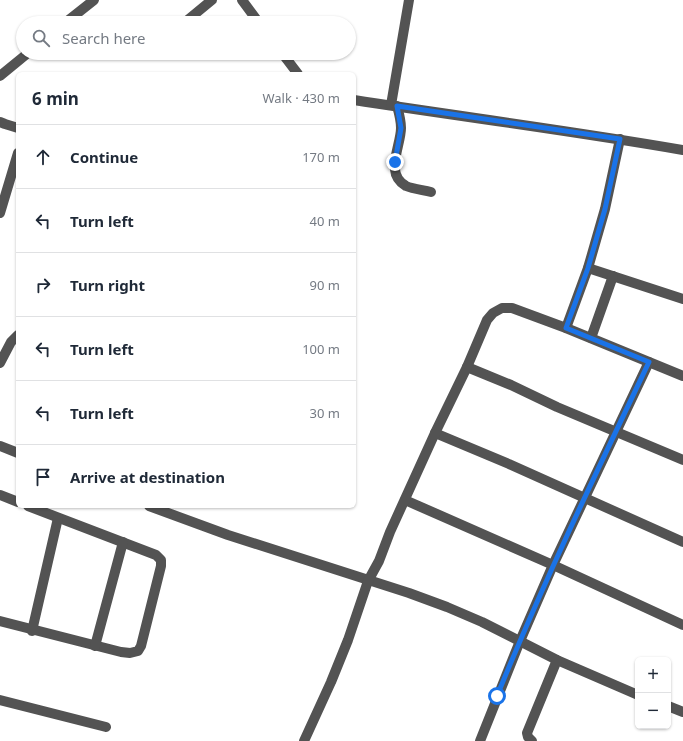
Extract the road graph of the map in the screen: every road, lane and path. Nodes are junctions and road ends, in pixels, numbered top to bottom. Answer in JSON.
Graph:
{"nodes":[{"id":1,"x":94,"y":0,"type":"edge"},
{"id":2,"x":212,"y":0,"type":"edge"},
{"id":3,"x":242,"y":0,"type":"edge"},
{"id":4,"x":409,"y":0,"type":"edge"},
{"id":5,"x":74,"y":16,"type":"edge"},
{"id":6,"x":193,"y":16,"type":"edge"},
{"id":7,"x":254,"y":16,"type":"edge"},
{"id":8,"x":19,"y":60,"type":"edge"},
{"id":9,"x":287,"y":60,"type":"edge"},
{"id":10,"x":296,"y":72,"type":"edge"},
{"id":11,"x":0,"y":76,"type":"edge"},
{"id":12,"x":356,"y":100,"type":"edge"},
{"id":13,"x":394,"y":106,"type":"junction"},
{"id":14,"x":0,"y":122,"type":"edge"},
{"id":15,"x":16,"y":127,"type":"edge"},
{"id":16,"x":620,"y":139,"type":"junction"},
{"id":17,"x":683,"y":150,"type":"edge"},
{"id":18,"x":16,"y":161,"type":"edge"},
{"id":19,"x":430,"y":192,"type":"dead end"},
{"id":20,"x":0,"y":213,"type":"edge"},
{"id":21,"x":588,"y":268,"type":"junction"},
{"id":22,"x":613,"y":276,"type":"junction"},
{"id":23,"x":683,"y":299,"type":"edge"},
{"id":24,"x":566,"y":328,"type":"junction"},
{"id":25,"x":16,"y":336,"type":"edge"},
{"id":26,"x":591,"y":338,"type":"junction"},
{"id":27,"x":649,"y":362,"type":"junction"},
{"id":28,"x":0,"y":363,"type":"edge"},
{"id":29,"x":468,"y":367,"type":"junction"},
{"id":30,"x":683,"y":376,"type":"edge"},
{"id":31,"x":616,"y":431,"type":"junction"},
{"id":32,"x":435,"y":433,"type":"junction"},
{"id":33,"x":0,"y":446,"type":"edge"},
{"id":34,"x":16,"y":452,"type":"edge"},
{"id":35,"x":683,"y":460,"type":"edge"},
{"id":36,"x":0,"y":495,"type":"edge"},
{"id":37,"x":585,"y":498,"type":"junction"},
{"id":38,"x":405,"y":500,"type":"junction"},
{"id":39,"x":16,"y":501,"type":"edge"},
{"id":40,"x":33,"y":508,"type":"edge"},
{"id":41,"x":154,"y":508,"type":"edge"},
{"id":42,"x":58,"y":518,"type":"junction"},
{"id":43,"x":123,"y":542,"type":"junction"},
{"id":44,"x":683,"y":542,"type":"edge"},
{"id":45,"x":553,"y":565,"type":"junction"},
{"id":46,"x":368,"y":580,"type":"junction"},
{"id":47,"x":0,"y":621,"type":"edge"},
{"id":48,"x":683,"y":625,"type":"edge"},
{"id":49,"x":32,"y":630,"type":"junction"},
{"id":50,"x":520,"y":641,"type":"junction"},
{"id":51,"x":95,"y":646,"type":"junction"},
{"id":52,"x":557,"y":660,"type":"junction"},
{"id":53,"x":635,"y":694,"type":"edge"},
{"id":54,"x":0,"y":700,"type":"edge"},
{"id":55,"x":671,"y":707,"type":"edge"},
{"id":56,"x":683,"y":712,"type":"edge"},
{"id":57,"x":106,"y":727,"type":"dead end"},
{"id":58,"x":304,"y":741,"type":"edge"},
{"id":59,"x":480,"y":741,"type":"edge"},
{"id":60,"x":532,"y":741,"type":"edge"}],
"edges":[{"from":1,"to":5,"type":"street"},
{"from":2,"to":6,"type":"street"},
{"from":3,"to":7,"type":"street"},
{"from":4,"to":13,"type":"street"},
{"from":8,"to":11,"type":"street"},
{"from":9,"to":10,"type":"street"},
{"from":12,"to":13,"type":"street"},
{"from":13,"to":16,"type":"street"},
{"from":13,"to":19,"type":"street"},
{"from":14,"to":15,"type":"street"},
{"from":16,"to":17,"type":"street"},
{"from":16,"to":21,"type":"street"},
{"from":18,"to":20,"type":"street"},
{"from":21,"to":22,"type":"street"},
{"from":21,"to":24,"type":"street"},
{"from":22,"to":23,"type":"street"},
{"from":22,"to":26,"type":"street"},
{"from":24,"to":26,"type":"street"},
{"from":24,"to":29,"type":"street"},
{"from":25,"to":28,"type":"street"},
{"from":26,"to":27,"type":"street"},
{"from":27,"to":30,"type":"street"},
{"from":27,"to":31,"type":"street"},
{"from":29,"to":31,"type":"street"},
{"from":29,"to":32,"type":"street"},
{"from":31,"to":35,"type":"street"},
{"from":31,"to":37,"type":"street"},
{"from":32,"to":37,"type":"street"},
{"from":32,"to":38,"type":"street"},
{"from":33,"to":34,"type":"street"},
{"from":36,"to":39,"type":"street"},
{"from":37,"to":44,"type":"street"},
{"from":37,"to":45,"type":"street"},
{"from":38,"to":45,"type":"street"},
{"from":38,"to":46,"type":"street"},
{"from":40,"to":42,"type":"street"},
{"from":41,"to":46,"type":"street"},
{"from":42,"to":43,"type":"street"},
{"from":42,"to":49,"type":"street"},
{"from":43,"to":51,"type":"street"},
{"from":43,"to":51,"type":"street"},
{"from":45,"to":48,"type":"street"},
{"from":45,"to":50,"type":"street"},
{"from":46,"to":50,"type":"street"},
{"from":46,"to":58,"type":"street"},
{"from":47,"to":49,"type":"street"},
{"from":49,"to":51,"type":"street"},
{"from":50,"to":52,"type":"street"},
{"from":50,"to":59,"type":"street"},
{"from":52,"to":53,"type":"street"},
{"from":52,"to":60,"type":"street"},
{"from":54,"to":57,"type":"street"},
{"from":55,"to":56,"type":"street"}]}
